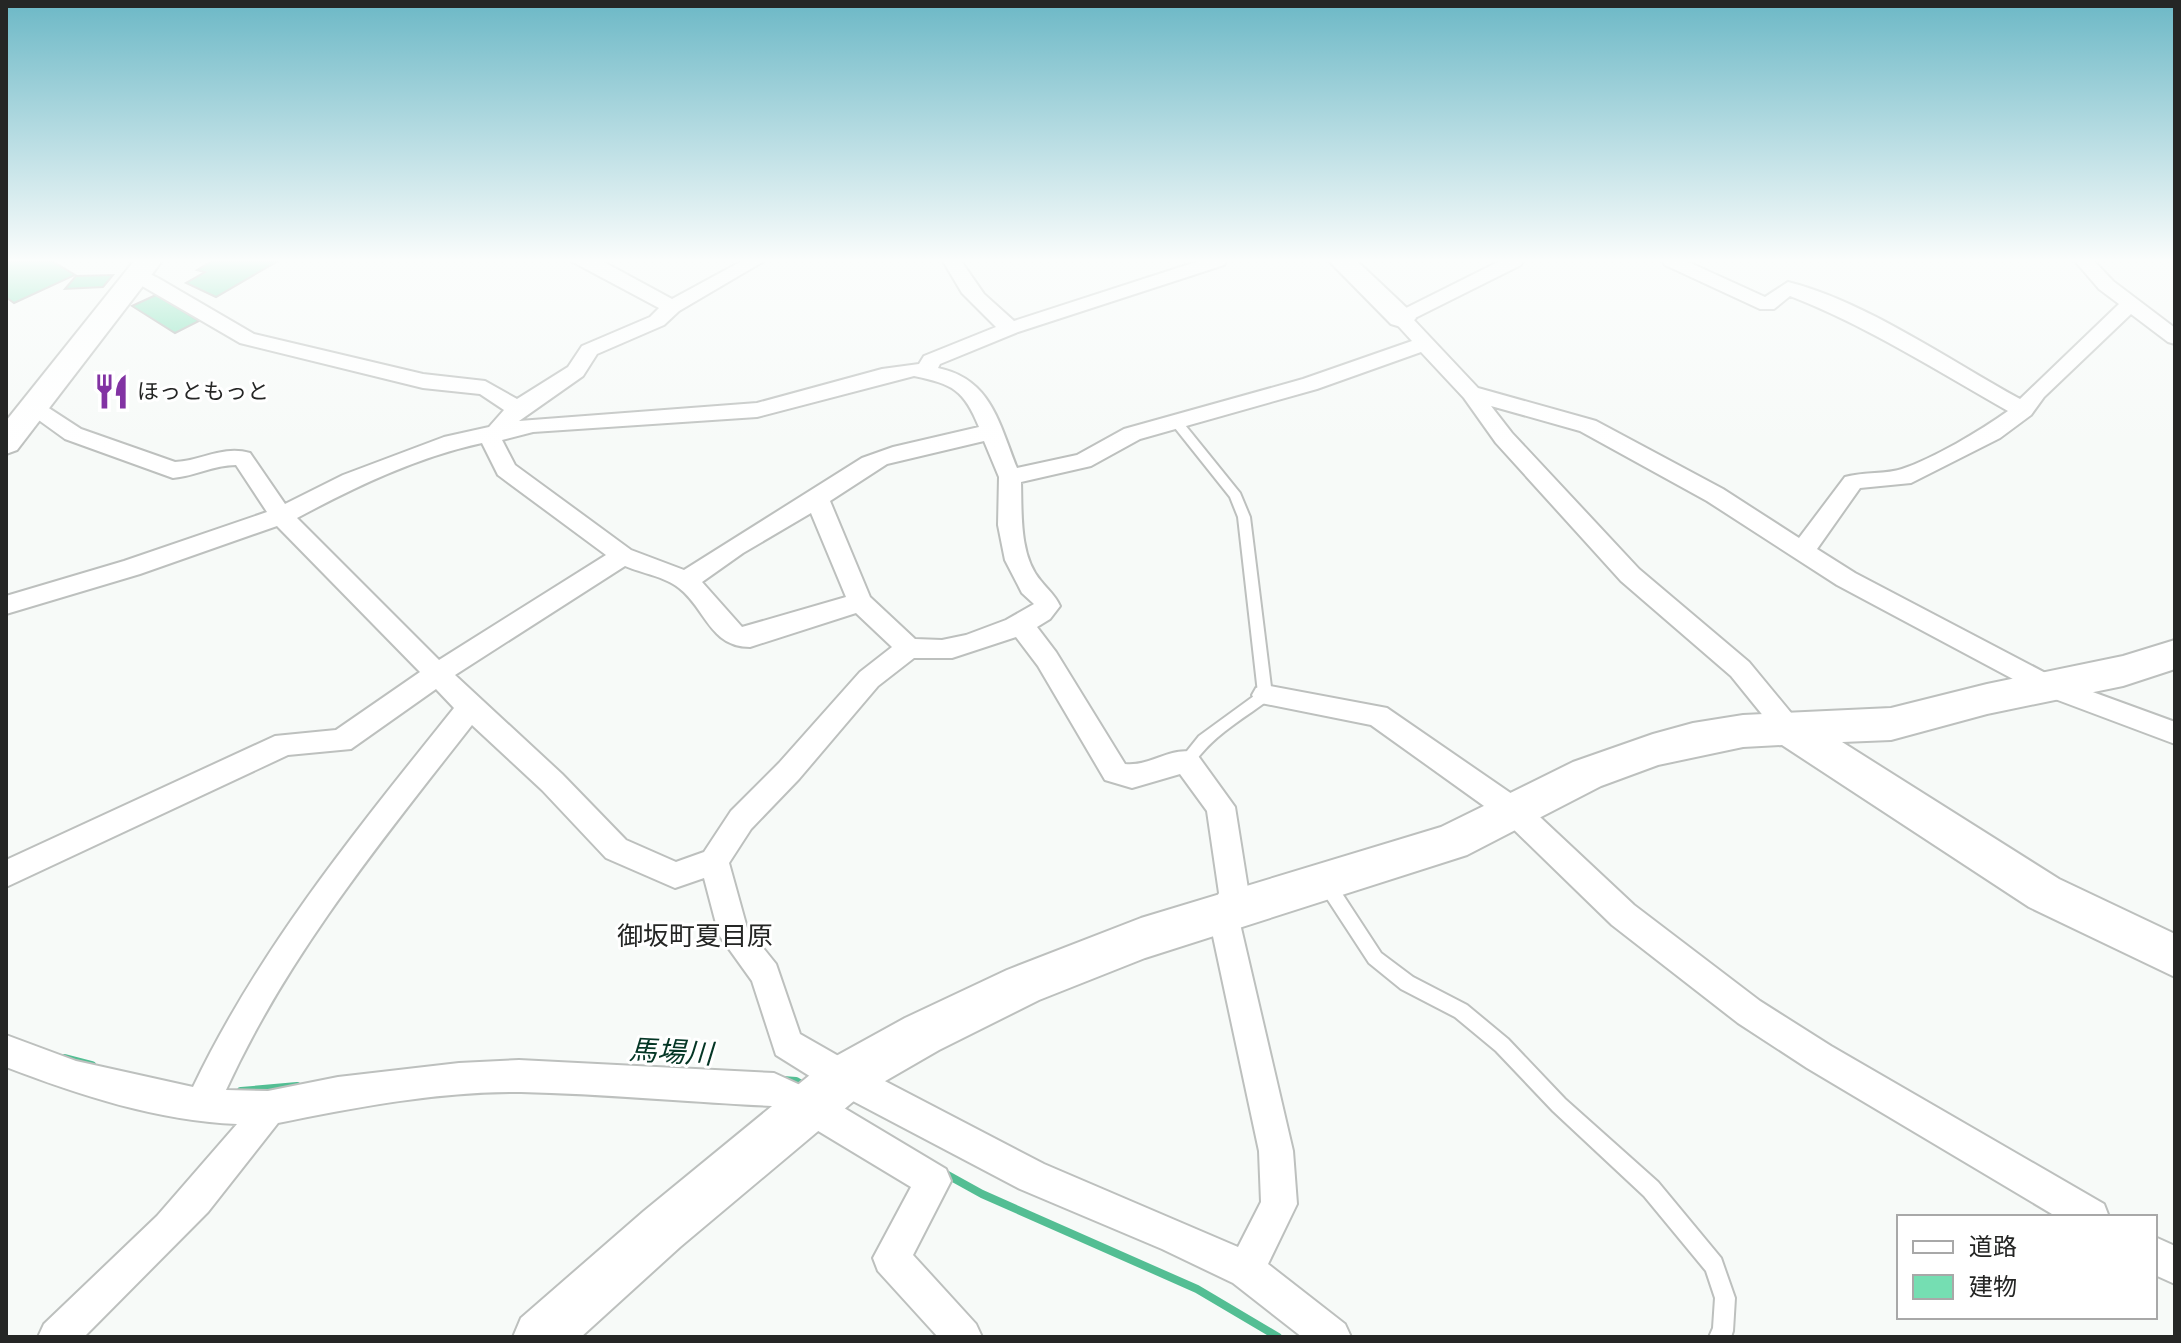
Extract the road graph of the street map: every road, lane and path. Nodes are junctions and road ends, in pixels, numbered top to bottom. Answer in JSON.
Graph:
{"nodes":[{"id":1,"x":99,"y":324,"type":"edge"},
{"id":2,"x":218,"y":324,"type":"edge"},
{"id":3,"x":651,"y":324,"type":"edge"},
{"id":4,"x":1005,"y":324,"type":"edge"},
{"id":5,"x":1024,"y":324,"type":"edge"},
{"id":6,"x":1406,"y":324,"type":"edge"},
{"id":7,"x":1869,"y":324,"type":"edge"},
{"id":8,"x":2109,"y":324,"type":"edge"},
{"id":9,"x":2156,"y":324,"type":"edge"},
{"id":10,"x":1011,"y":328,"type":"junction"},
{"id":11,"x":2175,"y":338,"type":"edge"},
{"id":12,"x":1424,"y":344,"type":"junction"},
{"id":13,"x":926,"y":371,"type":"junction"},
{"id":14,"x":1471,"y":393,"type":"junction"},
{"id":15,"x":33,"y":408,"type":"junction"},
{"id":16,"x":517,"y":409,"type":"junction"},
{"id":17,"x":2023,"y":410,"type":"junction"},
{"id":18,"x":1177,"y":423,"type":"junction"},
{"id":19,"x":991,"y":431,"type":"junction"},
{"id":20,"x":496,"y":432,"type":"junction"},
{"id":21,"x":6,"y":443,"type":"edge"},
{"id":22,"x":1010,"y":477,"type":"junction"},
{"id":23,"x":817,"y":499,"type":"junction"},
{"id":24,"x":281,"y":516,"type":"junction"},
{"id":25,"x":1803,"y":550,"type":"junction"},
{"id":26,"x":623,"y":556,"type":"junction"},
{"id":27,"x":687,"y":581,"type":"junction"},
{"id":28,"x":860,"y":602,"type":"junction"},
{"id":29,"x":6,"y":605,"type":"edge"},
{"id":30,"x":1022,"y":626,"type":"junction"},
{"id":31,"x":909,"y":648,"type":"junction"},
{"id":32,"x":2175,"y":654,"type":"edge"},
{"id":33,"x":437,"y":674,"type":"junction"},
{"id":34,"x":2048,"y":686,"type":"junction"},
{"id":35,"x":1265,"y":695,"type":"junction"},
{"id":36,"x":470,"y":707,"type":"junction"},
{"id":37,"x":1792,"y":731,"type":"junction"},
{"id":38,"x":2175,"y":733,"type":"edge"},
{"id":39,"x":1186,"y":761,"type":"junction"},
{"id":40,"x":1515,"y":812,"type":"junction"},
{"id":41,"x":714,"y":861,"type":"junction"},
{"id":42,"x":6,"y":874,"type":"edge"},
{"id":43,"x":1326,"y":883,"type":"junction"},
{"id":44,"x":1223,"y":913,"type":"junction"},
{"id":45,"x":2175,"y":956,"type":"edge"},
{"id":46,"x":6,"y":1051,"type":"edge"},
{"id":47,"x":209,"y":1092,"type":"junction"},
{"id":48,"x":827,"y":1094,"type":"junction"},
{"id":49,"x":268,"y":1108,"type":"junction"},
{"id":50,"x":2088,"y":1215,"type":"edge"},
{"id":51,"x":2157,"y":1256,"type":"edge"},
{"id":52,"x":2175,"y":1266,"type":"edge"},
{"id":53,"x":1246,"y":1270,"type":"junction"},
{"id":54,"x":1314,"y":1330,"type":"edge"},
{"id":55,"x":57,"y":1337,"type":"edge"},
{"id":56,"x":540,"y":1337,"type":"edge"},
{"id":57,"x":963,"y":1337,"type":"edge"},
{"id":58,"x":1719,"y":1337,"type":"edge"}],
"edges":[{"from":1,"to":15,"type":"street"},
{"from":2,"to":16,"type":"street"},
{"from":3,"to":16,"type":"street"},
{"from":4,"to":10,"type":"street"},
{"from":5,"to":10,"type":"street"},
{"from":6,"to":12,"type":"street"},
{"from":7,"to":17,"type":"street"},
{"from":8,"to":17,"type":"street"},
{"from":9,"to":11,"type":"street"},
{"from":10,"to":13,"type":"street"},
{"from":12,"to":14,"type":"street"},
{"from":12,"to":18,"type":"street"},
{"from":13,"to":19,"type":"street"},
{"from":13,"to":20,"type":"street"},
{"from":14,"to":25,"type":"street"},
{"from":14,"to":37,"type":"street"},
{"from":15,"to":21,"type":"street"},
{"from":15,"to":24,"type":"street"},
{"from":16,"to":20,"type":"street"},
{"from":17,"to":25,"type":"street"},
{"from":18,"to":22,"type":"street"},
{"from":18,"to":35,"type":"lane"},
{"from":19,"to":22,"type":"street"},
{"from":19,"to":23,"type":"street"},
{"from":20,"to":24,"type":"street"},
{"from":20,"to":26,"type":"street"},
{"from":22,"to":30,"type":"street"},
{"from":23,"to":27,"type":"street"},
{"from":23,"to":28,"type":"street"},
{"from":24,"to":29,"type":"street"},
{"from":24,"to":33,"type":"street"},
{"from":25,"to":34,"type":"street"},
{"from":26,"to":27,"type":"street"},
{"from":26,"to":33,"type":"street"},
{"from":27,"to":28,"type":"street"},
{"from":28,"to":31,"type":"street"},
{"from":30,"to":31,"type":"street"},
{"from":30,"to":39,"type":"street"},
{"from":31,"to":41,"type":"street"},
{"from":32,"to":34,"type":"street"},
{"from":33,"to":36,"type":"street"},
{"from":33,"to":42,"type":"street"},
{"from":34,"to":37,"type":"street"},
{"from":34,"to":38,"type":"street"},
{"from":35,"to":39,"type":"lane"},
{"from":35,"to":40,"type":"street"},
{"from":36,"to":41,"type":"street"},
{"from":36,"to":47,"type":"street"},
{"from":37,"to":40,"type":"street"},
{"from":37,"to":45,"type":"street"},
{"from":39,"to":44,"type":"street"},
{"from":40,"to":43,"type":"street"},
{"from":40,"to":50,"type":"street"},
{"from":41,"to":48,"type":"street"},
{"from":43,"to":44,"type":"street"},
{"from":43,"to":58,"type":"lane"},
{"from":44,"to":48,"type":"street"},
{"from":44,"to":53,"type":"street"},
{"from":46,"to":47,"type":"street"},
{"from":47,"to":49,"type":"street"},
{"from":48,"to":49,"type":"street"},
{"from":48,"to":53,"type":"street"},
{"from":48,"to":56,"type":"street"},
{"from":48,"to":57,"type":"street"},
{"from":49,"to":55,"type":"street"},
{"from":51,"to":52,"type":"street"},
{"from":53,"to":54,"type":"street"}]}
